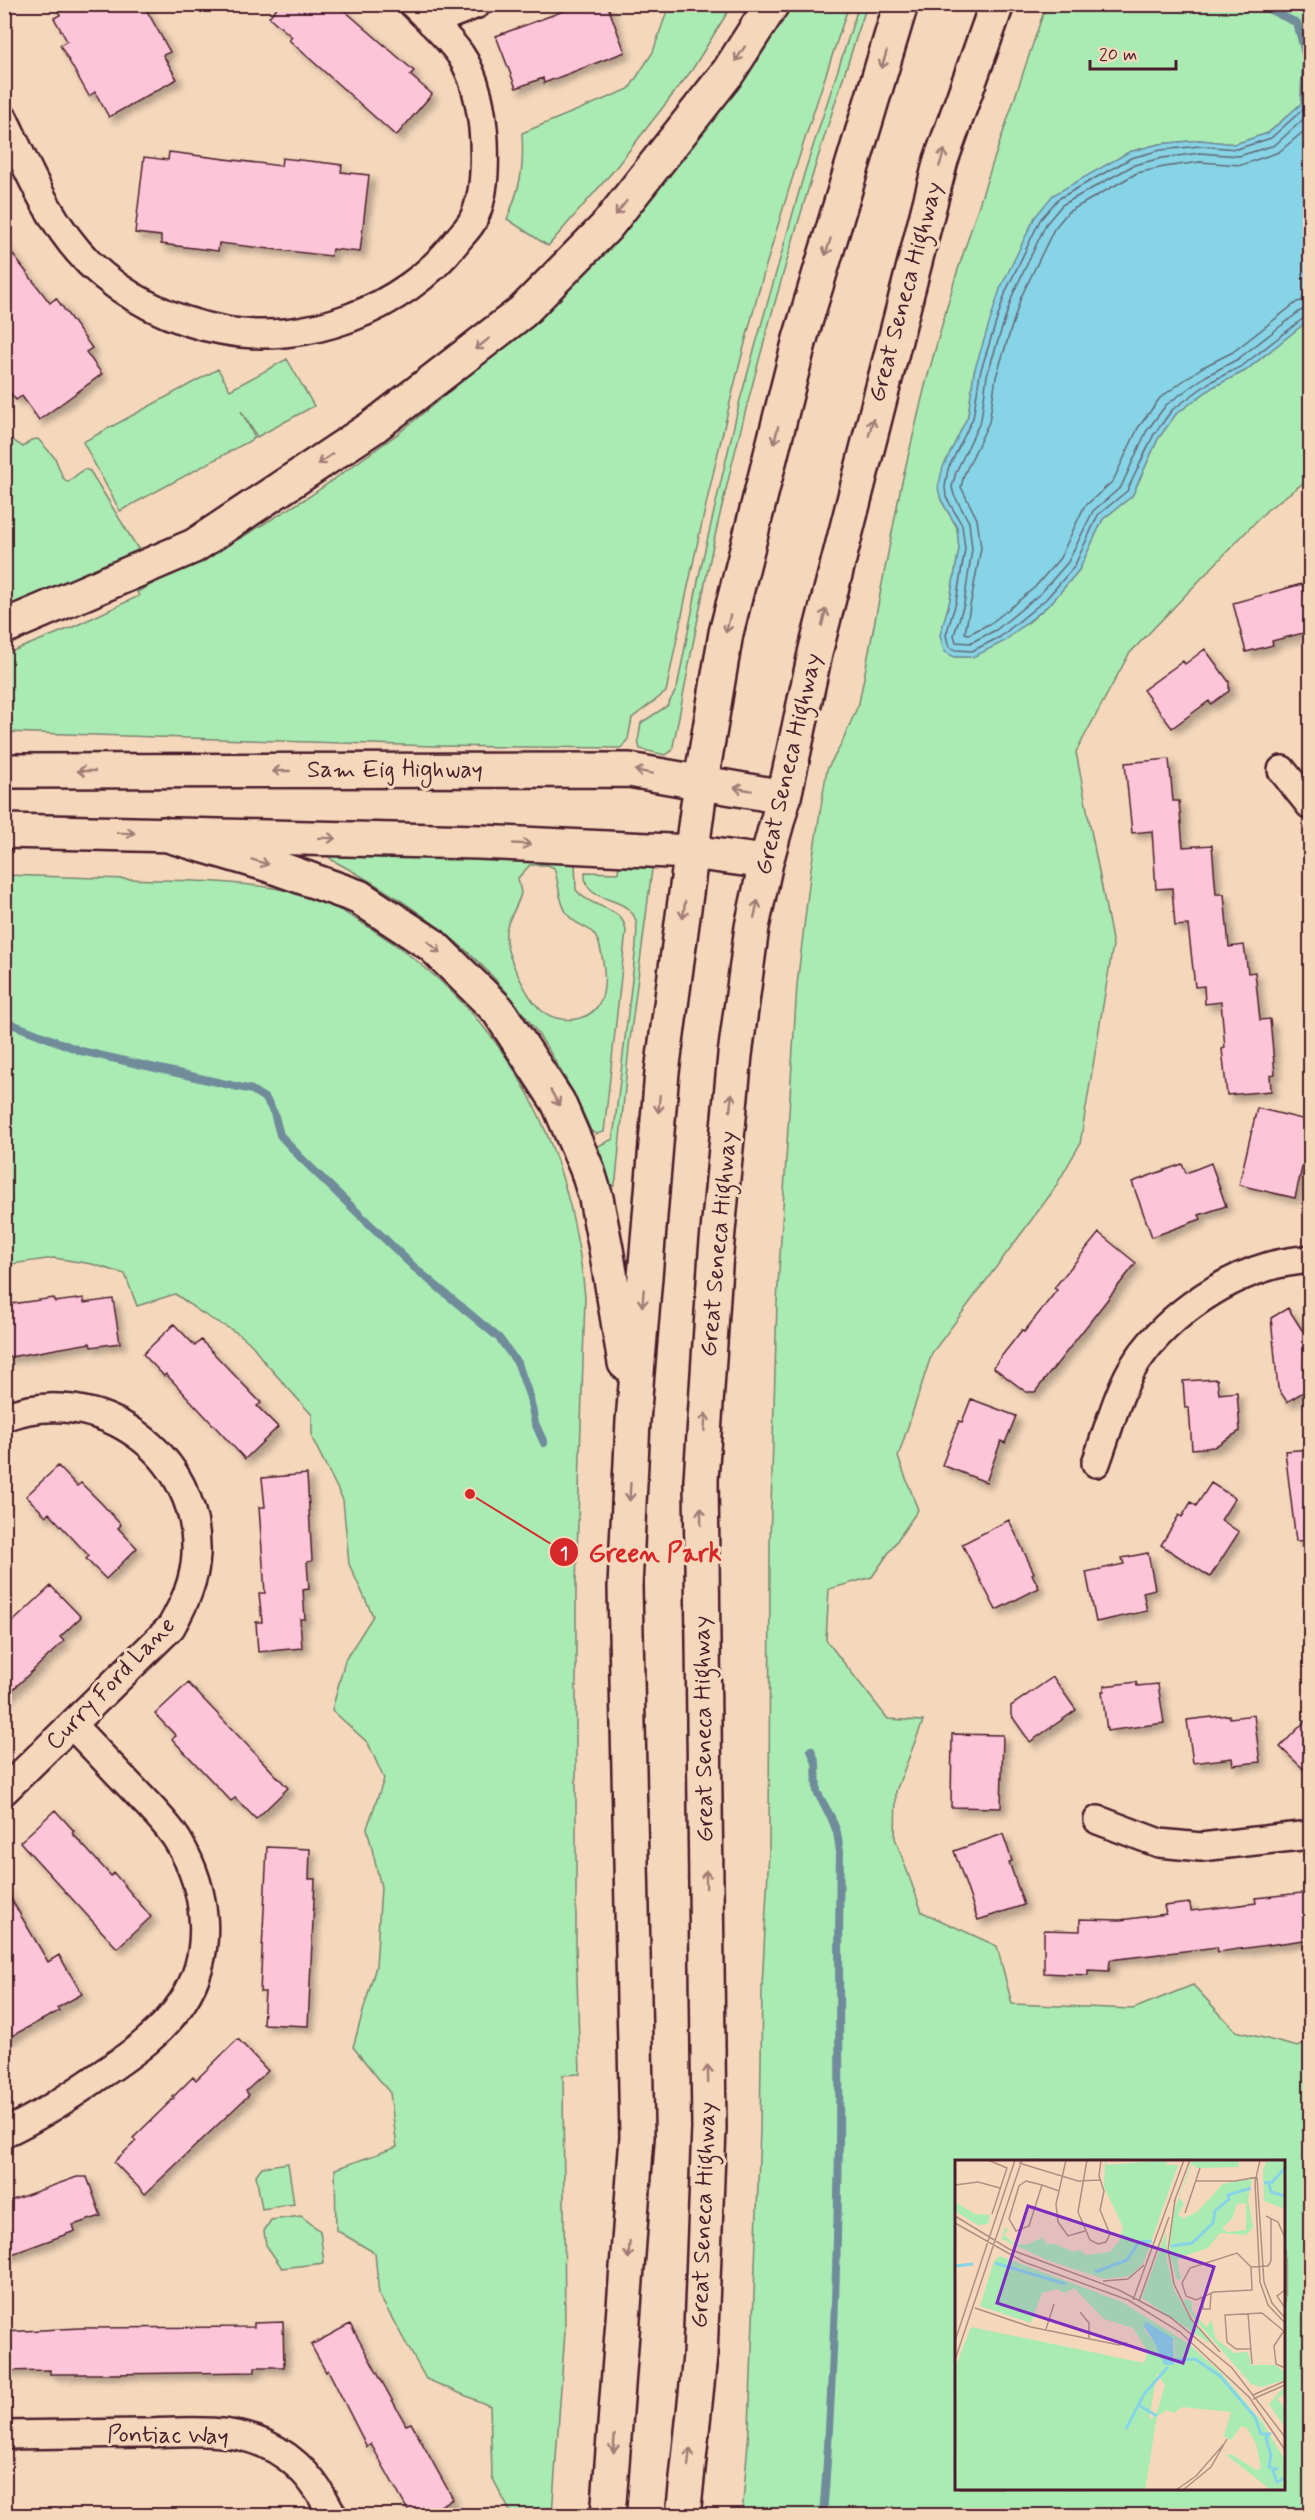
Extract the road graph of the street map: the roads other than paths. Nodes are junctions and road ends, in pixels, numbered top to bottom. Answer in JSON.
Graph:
{"nodes":[{"id":1,"x":477,"y":4,"type":"edge"},
{"id":2,"x":772,"y":4,"type":"edge"},
{"id":3,"x":901,"y":4,"type":"edge"},
{"id":4,"x":997,"y":4,"type":"edge"},
{"id":5,"x":422,"y":13,"type":"edge"},
{"id":6,"x":4,"y":119,"type":"edge"},
{"id":7,"x":4,"y":627,"type":"edge"},
{"id":8,"x":1282,"y":770,"type":"dead end"},
{"id":9,"x":4,"y":771,"type":"edge"},
{"id":10,"x":701,"y":782,"type":"junction"},
{"id":11,"x":784,"y":797,"type":"junction"},
{"id":12,"x":1311,"y":805,"type":"edge"},
{"id":13,"x":4,"y":831,"type":"edge"},
{"id":14,"x":164,"y":834,"type":"junction"},
{"id":15,"x":691,"y":852,"type":"junction"},
{"id":16,"x":766,"y":862,"type":"junction"},
{"id":17,"x":1311,"y":1259,"type":"edge"},
{"id":18,"x":4,"y":1417,"type":"edge"},
{"id":19,"x":633,"y":1421,"type":"junction"},
{"id":20,"x":1096,"y":1463,"type":"dead end"},
{"id":21,"x":73,"y":1726,"type":"junction"},
{"id":22,"x":4,"y":1791,"type":"edge"},
{"id":23,"x":1098,"y":1820,"type":"dead end"},
{"id":24,"x":1311,"y":1835,"type":"edge"},
{"id":25,"x":4,"y":2133,"type":"edge"},
{"id":26,"x":4,"y":2435,"type":"edge"},
{"id":27,"x":685,"y":2507,"type":"edge"},
{"id":28,"x":333,"y":2516,"type":"edge"},
{"id":29,"x":608,"y":2516,"type":"edge"}],
"edges":[{"from":1,"to":5,"type":"street"},
{"from":2,"to":7,"type":"main road","one_way":true},
{"from":3,"to":10,"type":"main road","one_way":true},
{"from":11,"to":4,"type":"main road","name":"Great Seneca Highway","one_way":true},
{"from":5,"to":6,"type":"street"},
{"from":8,"to":12,"type":"street"},
{"from":10,"to":9,"type":"main road","name":"Sam Eig Highway","one_way":true},
{"from":11,"to":10,"type":"main road","name":"Sam Eig Highway","one_way":true},
{"from":10,"to":15,"type":"main road"},
{"from":11,"to":16,"type":"main road","name":"Great Seneca Highway"},
{"from":13,"to":14,"type":"main road","one_way":true},
{"from":14,"to":15,"type":"main road","one_way":true},
{"from":14,"to":19,"type":"main road","one_way":true},
{"from":15,"to":16,"type":"main road"},
{"from":15,"to":19,"type":"main road","one_way":true},
{"from":27,"to":16,"type":"main road","name":"Great Seneca Highway","one_way":true},
{"from":17,"to":20,"type":"street"},
{"from":18,"to":21,"type":"street","name":"Curry Ford Lane"},
{"from":19,"to":29,"type":"main road","one_way":true},
{"from":21,"to":22,"type":"street","name":"Curry Ford Lane"},
{"from":21,"to":25,"type":"street"},
{"from":23,"to":24,"type":"street"},
{"from":26,"to":28,"type":"street","name":"Pontiac Way"}]}
